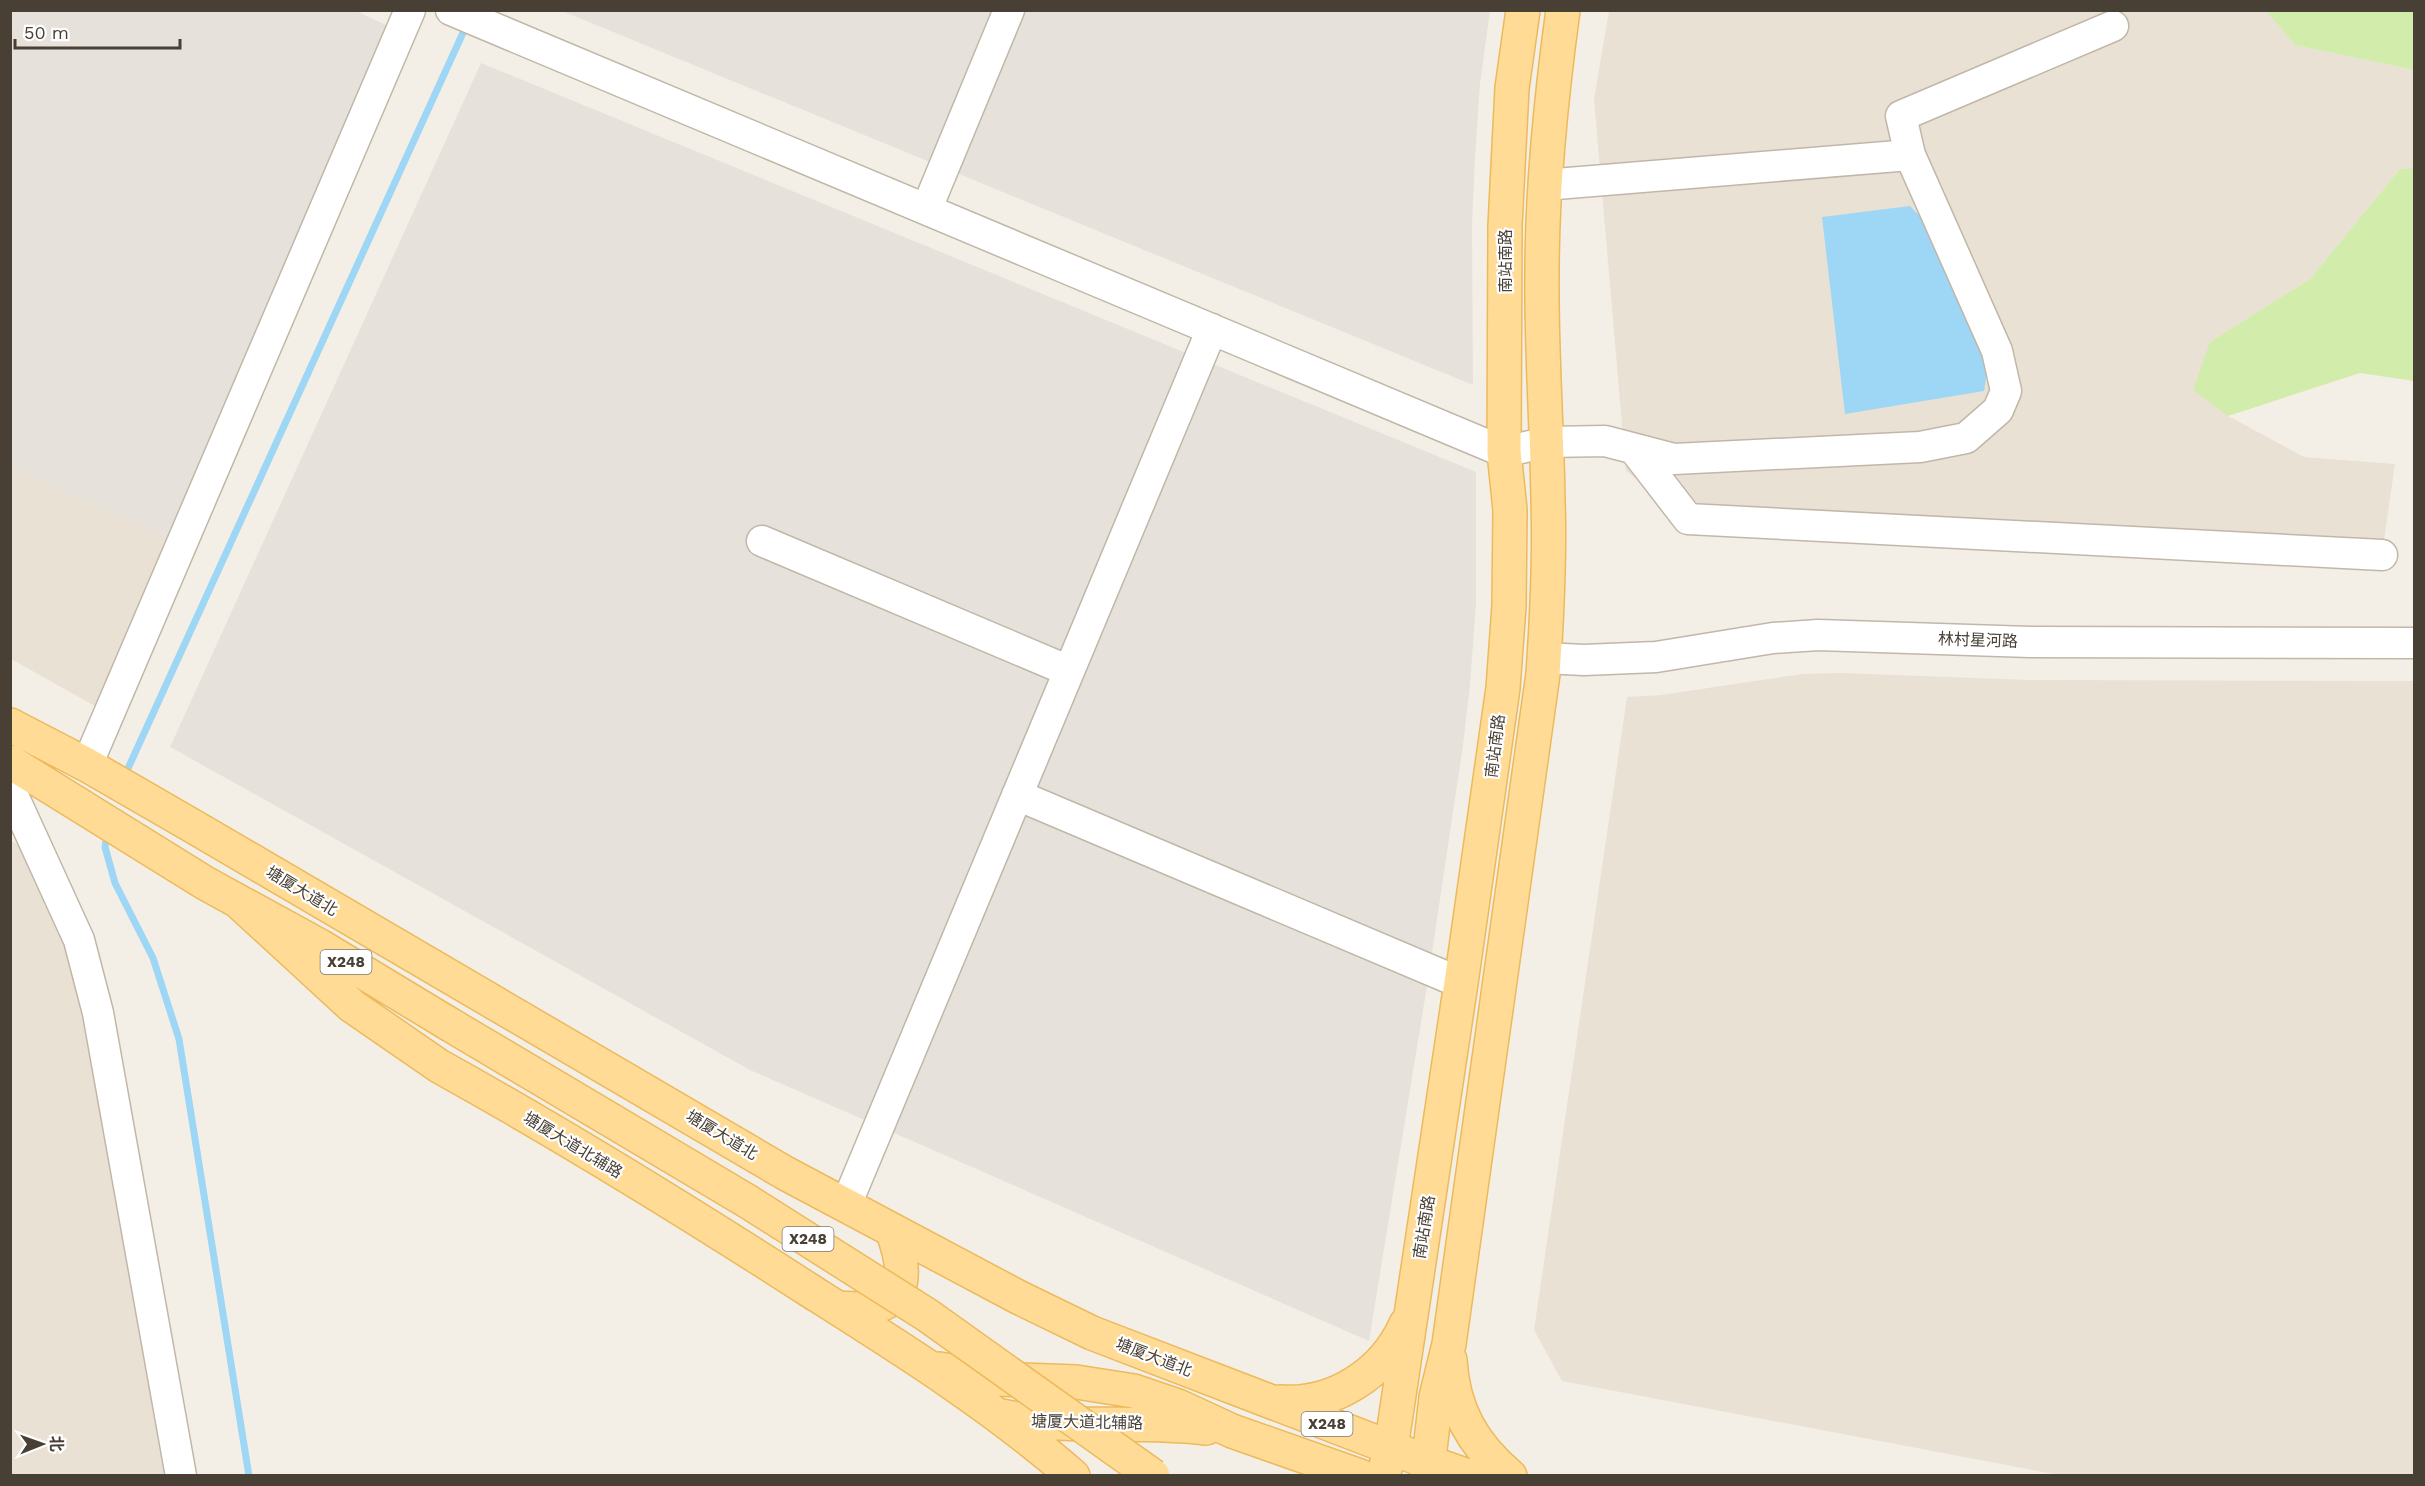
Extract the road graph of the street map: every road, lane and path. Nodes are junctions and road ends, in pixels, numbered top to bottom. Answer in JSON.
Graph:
{"nodes":[{"id":1,"x":410,"y":10,"type":"edge"},
{"id":2,"x":451,"y":10,"type":"edge"},
{"id":3,"x":1009,"y":10,"type":"edge"},
{"id":4,"x":1523,"y":10,"type":"edge"},
{"id":5,"x":1563,"y":10,"type":"edge"},
{"id":6,"x":2113,"y":26,"type":"dead end"},
{"id":7,"x":1910,"y":155,"type":"junction"},
{"id":8,"x":1544,"y":184,"type":"junction"},
{"id":9,"x":927,"y":208,"type":"junction"},
{"id":10,"x":1212,"y":329,"type":"junction"},
{"id":11,"x":1547,"y":442,"type":"junction"},
{"id":12,"x":1634,"y":449,"type":"junction"},
{"id":13,"x":1504,"y":452,"type":"junction"},
{"id":14,"x":762,"y":541,"type":"dead end"},
{"id":15,"x":2382,"y":555,"type":"dead end"},
{"id":16,"x":2415,"y":644,"type":"edge"},
{"id":17,"x":1544,"y":658,"type":"junction"},
{"id":18,"x":1069,"y":671,"type":"junction"},
{"id":19,"x":10,"y":725,"type":"edge"},
{"id":20,"x":10,"y":762,"type":"edge"},
{"id":21,"x":93,"y":768,"type":"junction"},
{"id":22,"x":10,"y":789,"type":"edge"},
{"id":23,"x":1017,"y":795,"type":"junction"},
{"id":24,"x":240,"y":903,"type":"junction"},
{"id":25,"x":1461,"y":983,"type":"junction"},
{"id":26,"x":846,"y":1205,"type":"junction"},
{"id":27,"x":892,"y":1230,"type":"junction"},
{"id":28,"x":838,"y":1308,"type":"junction"},
{"id":29,"x":1411,"y":1314,"type":"junction"},
{"id":30,"x":1449,"y":1344,"type":"junction"},
{"id":31,"x":923,"y":1363,"type":"junction"},
{"id":32,"x":1263,"y":1400,"type":"junction"},
{"id":33,"x":996,"y":1416,"type":"junction"},
{"id":34,"x":1232,"y":1431,"type":"junction"},
{"id":35,"x":1387,"y":1462,"type":"edge"},
{"id":36,"x":1427,"y":1469,"type":"edge"},
{"id":37,"x":181,"y":1476,"type":"edge"},
{"id":38,"x":1073,"y":1476,"type":"edge"},
{"id":39,"x":1153,"y":1476,"type":"edge"},
{"id":40,"x":1360,"y":1476,"type":"edge"},
{"id":41,"x":1468,"y":1476,"type":"edge"},
{"id":42,"x":1510,"y":1476,"type":"edge"}],
"edges":[{"from":1,"to":21,"type":"street"},
{"from":2,"to":9,"type":"street"},
{"from":3,"to":9,"type":"street"},
{"from":4,"to":13,"type":"main road","name":"南站南路"},
{"from":5,"to":8,"type":"main road"},
{"from":6,"to":7,"type":"street"},
{"from":7,"to":8,"type":"street"},
{"from":7,"to":12,"type":"street"},
{"from":8,"to":11,"type":"main road"},
{"from":9,"to":10,"type":"street"},
{"from":10,"to":13,"type":"street"},
{"from":10,"to":18,"type":"street"},
{"from":11,"to":12,"type":"street"},
{"from":11,"to":13,"type":"street"},
{"from":11,"to":17,"type":"main road"},
{"from":12,"to":15,"type":"street"},
{"from":13,"to":25,"type":"main road","name":"南站南路"},
{"from":14,"to":18,"type":"street"},
{"from":16,"to":17,"type":"street","name":"林村星河路"},
{"from":17,"to":30,"type":"main road"},
{"from":18,"to":23,"type":"street"},
{"from":19,"to":21,"type":"main road","name":"塘厦大道北","number":"X248"},
{"from":20,"to":24,"type":"main road","number":"X248"},
{"from":21,"to":26,"type":"main road","name":"塘厦大道北","number":"X248"},
{"from":22,"to":37,"type":"street"},
{"from":23,"to":25,"type":"street"},
{"from":23,"to":26,"type":"street"},
{"from":24,"to":28,"type":"main road","name":"塘厦大道北辅路"},
{"from":24,"to":39,"type":"main road","number":"X248","bridge":true},
{"from":25,"to":29,"type":"main road","name":"南站南路"},
{"from":26,"to":27,"type":"main road","name":"塘厦大道北","number":"X248"},
{"from":27,"to":28,"type":"main road"},
{"from":27,"to":32,"type":"main road","name":"塘厦大道北","number":"X248"},
{"from":28,"to":31,"type":"main road","name":"塘厦大道北辅路"},
{"from":29,"to":32,"type":"main road"},
{"from":29,"to":35,"type":"main road","name":"南站南路"},
{"from":30,"to":36,"type":"main road"},
{"from":30,"to":42,"type":"main road"},
{"from":31,"to":33,"type":"main road","name":"塘厦大道北辅路"},
{"from":31,"to":34,"type":"main road","name":"塘厦大道北辅路"},
{"from":32,"to":35,"type":"main road","name":"塘厦大道北","number":"X248"},
{"from":33,"to":34,"type":"main road","name":"塘厦大道北辅路"},
{"from":33,"to":38,"type":"main road"},
{"from":34,"to":40,"type":"main road","name":"塘厦大道北辅路"},
{"from":35,"to":36,"type":"main road","name":"塘厦大道北","number":"X248"},
{"from":36,"to":41,"type":"main road","name":"塘厦大道北","number":"X248"}]}
